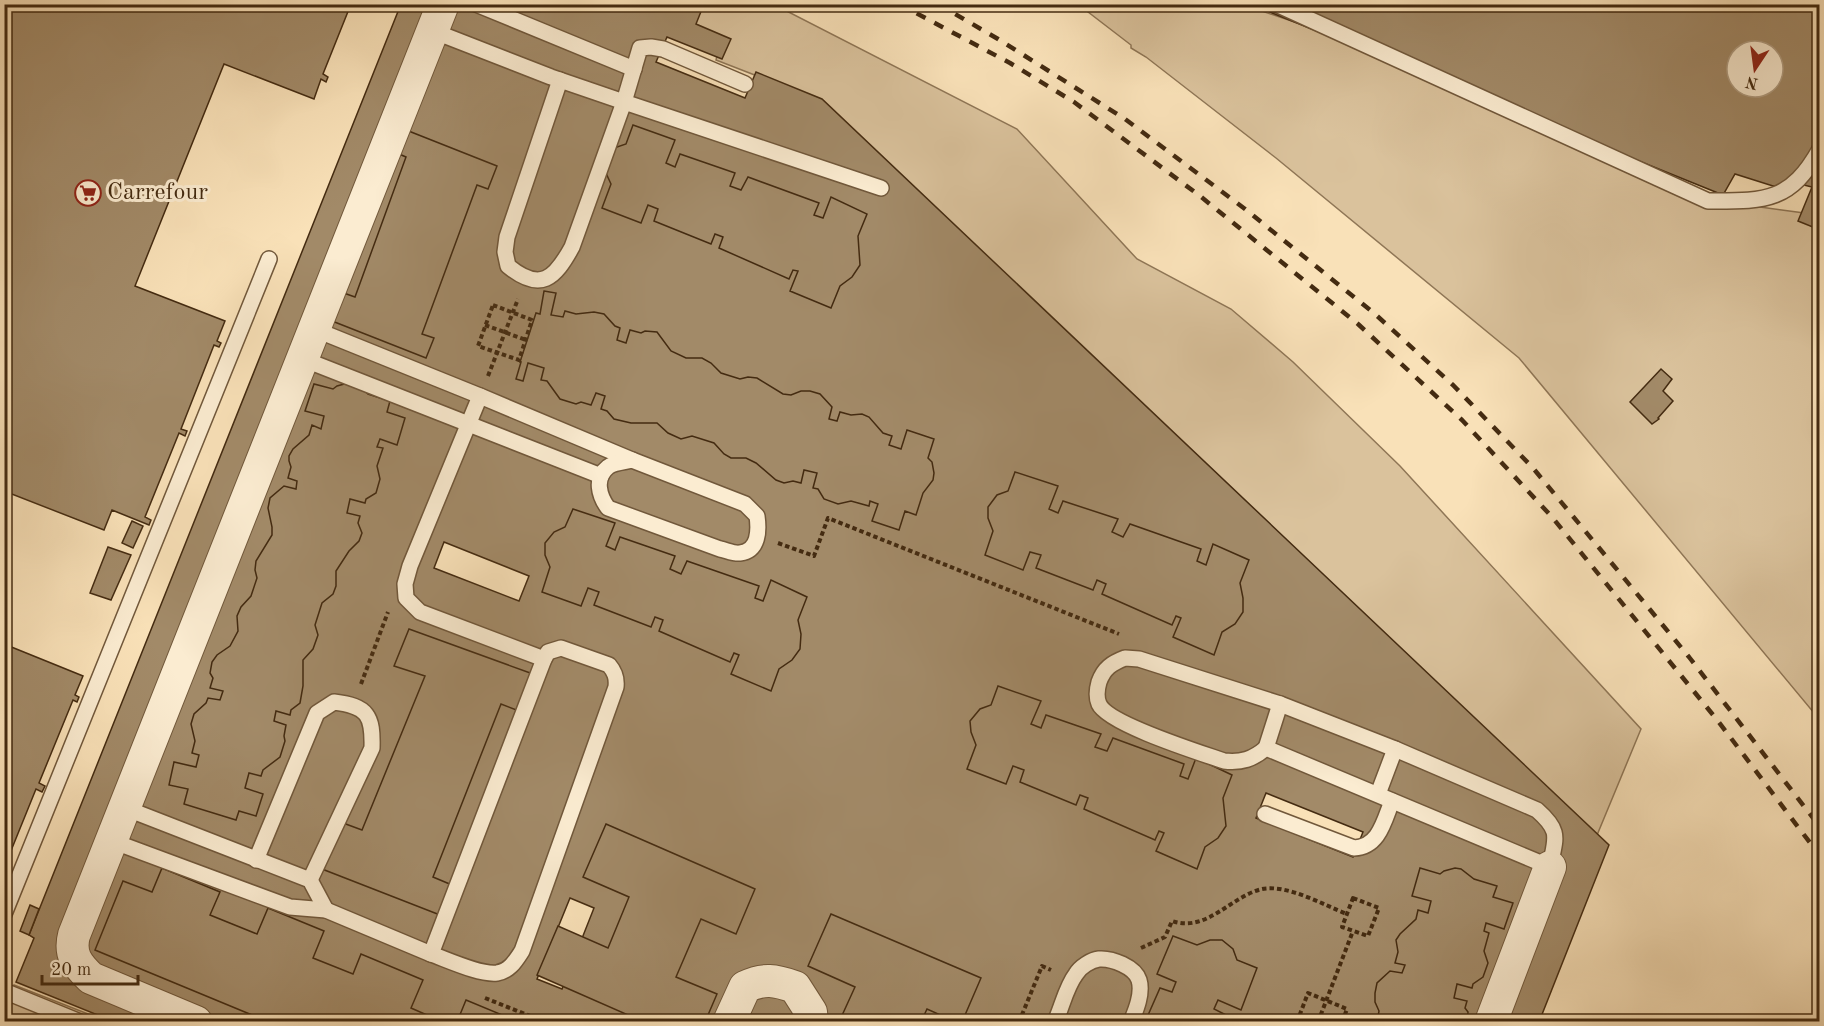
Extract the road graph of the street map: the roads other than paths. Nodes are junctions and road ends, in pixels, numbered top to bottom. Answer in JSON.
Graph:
{"nodes":[{"id":1,"x":476,"y":4,"type":"edge"},
{"id":2,"x":1276,"y":4,"type":"edge"},
{"id":3,"x":438,"y":17,"type":"edge"},
{"id":4,"x":634,"y":69,"type":"junction"},
{"id":5,"x":560,"y":80,"type":"junction"},
{"id":6,"x":746,"y":84,"type":"dead end"},
{"id":7,"x":624,"y":102,"type":"junction"},
{"id":8,"x":1820,"y":149,"type":"edge"},
{"id":9,"x":880,"y":188,"type":"dead end"},
{"id":10,"x":269,"y":259,"type":"dead end"},
{"id":11,"x":314,"y":329,"type":"junction"},
{"id":12,"x":303,"y":359,"type":"junction"},
{"id":13,"x":480,"y":396,"type":"junction"},
{"id":14,"x":469,"y":425,"type":"junction"},
{"id":15,"x":632,"y":460,"type":"junction"},
{"id":16,"x":601,"y":476,"type":"junction"},
{"id":17,"x":544,"y":659,"type":"junction"},
{"id":18,"x":1280,"y":704,"type":"junction"},
{"id":19,"x":1266,"y":748,"type":"junction"},
{"id":20,"x":1395,"y":749,"type":"junction"},
{"id":21,"x":1385,"y":797,"type":"junction"},
{"id":22,"x":125,"y":808,"type":"junction"},
{"id":23,"x":1265,"y":814,"type":"dead end"},
{"id":24,"x":112,"y":841,"type":"junction"},
{"id":25,"x":256,"y":860,"type":"junction"},
{"id":26,"x":1550,"y":867,"type":"junction"},
{"id":27,"x":310,"y":880,"type":"junction"},
{"id":28,"x":326,"y":910,"type":"junction"},
{"id":29,"x":4,"y":914,"type":"edge"},
{"id":30,"x":431,"y":954,"type":"junction"},
{"id":31,"x":4,"y":991,"type":"edge"},
{"id":32,"x":80,"y":1022,"type":"edge"},
{"id":33,"x":196,"y":1022,"type":"edge"},
{"id":34,"x":729,"y":1022,"type":"edge"},
{"id":35,"x":812,"y":1022,"type":"edge"},
{"id":36,"x":1055,"y":1022,"type":"edge"},
{"id":37,"x":1131,"y":1022,"type":"edge"},
{"id":38,"x":1491,"y":1022,"type":"edge"}],
"edges":[{"from":1,"to":4,"type":"lane"},
{"from":2,"to":8,"type":"lane"},
{"from":3,"to":5,"type":"lane"},
{"from":3,"to":11,"type":"street"},
{"from":4,"to":6,"type":"lane"},
{"from":4,"to":7,"type":"lane"},
{"from":5,"to":7,"type":"lane"},
{"from":5,"to":7,"type":"lane"},
{"from":7,"to":9,"type":"lane"},
{"from":10,"to":29,"type":"lane"},
{"from":11,"to":12,"type":"street"},
{"from":11,"to":13,"type":"lane"},
{"from":12,"to":14,"type":"lane"},
{"from":12,"to":22,"type":"street"},
{"from":13,"to":14,"type":"lane"},
{"from":13,"to":15,"type":"lane"},
{"from":14,"to":16,"type":"lane"},
{"from":14,"to":17,"type":"lane"},
{"from":15,"to":16,"type":"lane"},
{"from":15,"to":16,"type":"lane"},
{"from":17,"to":30,"type":"lane"},
{"from":17,"to":30,"type":"lane"},
{"from":18,"to":19,"type":"lane"},
{"from":18,"to":19,"type":"lane"},
{"from":18,"to":20,"type":"lane"},
{"from":19,"to":21,"type":"lane"},
{"from":20,"to":21,"type":"lane"},
{"from":20,"to":26,"type":"lane"},
{"from":21,"to":23,"type":"lane"},
{"from":21,"to":26,"type":"lane"},
{"from":22,"to":24,"type":"street"},
{"from":22,"to":25,"type":"lane"},
{"from":24,"to":28,"type":"lane"},
{"from":24,"to":33,"type":"street"},
{"from":25,"to":27,"type":"lane"},
{"from":25,"to":27,"type":"lane"},
{"from":26,"to":38,"type":"street"},
{"from":27,"to":28,"type":"lane"},
{"from":28,"to":30,"type":"lane"},
{"from":31,"to":32,"type":"lane"},
{"from":34,"to":35,"type":"street"},
{"from":36,"to":37,"type":"lane"}]}
